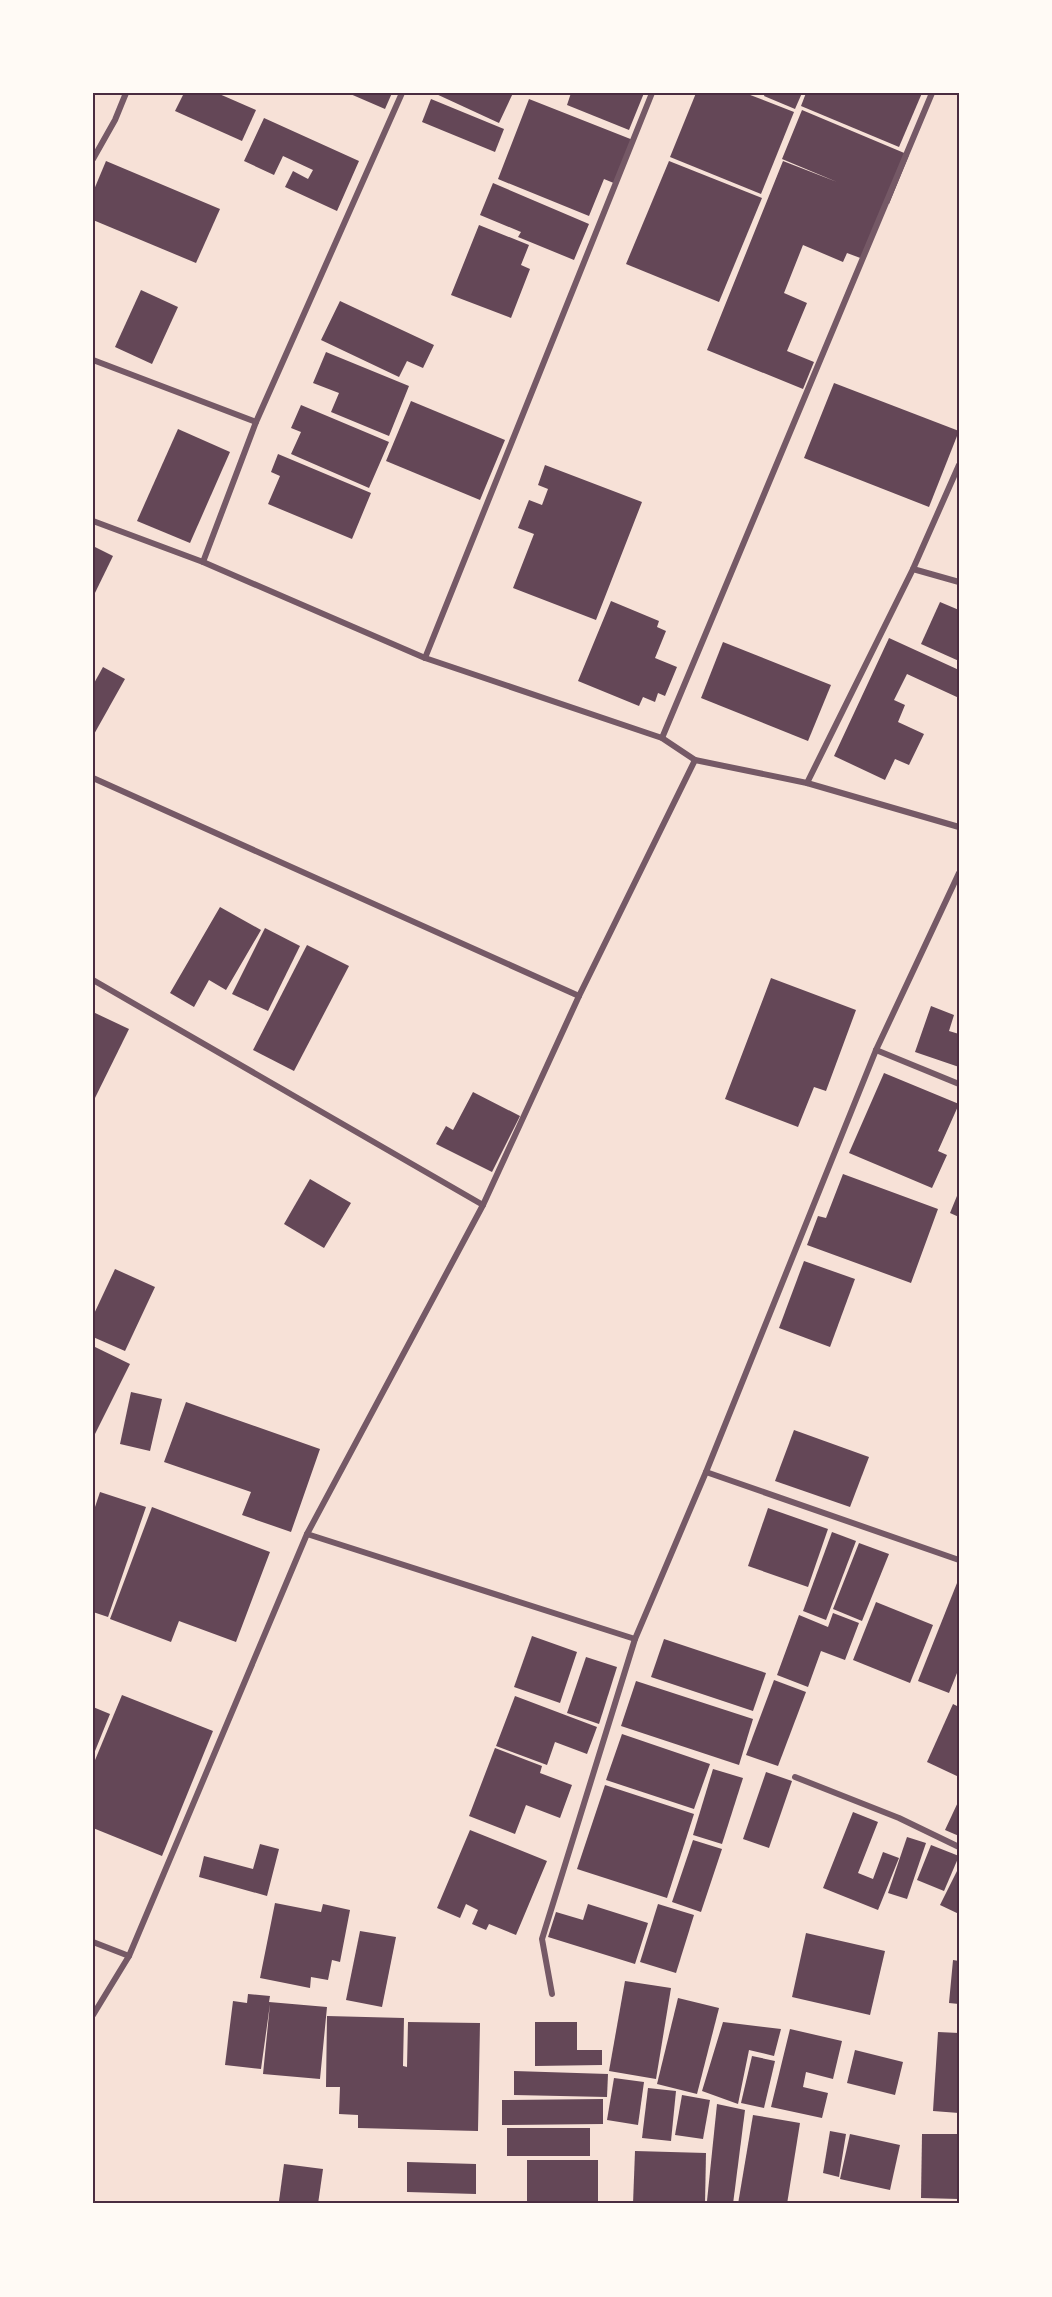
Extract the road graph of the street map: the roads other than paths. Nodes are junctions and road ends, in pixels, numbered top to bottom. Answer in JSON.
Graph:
{"nodes":[{"id":1,"x":126,"y":93,"type":"edge"},
{"id":2,"x":402,"y":93,"type":"edge"},
{"id":3,"x":652,"y":93,"type":"edge"},
{"id":4,"x":932,"y":93,"type":"edge"},
{"id":5,"x":93,"y":159,"type":"edge"},
{"id":6,"x":93,"y":360,"type":"edge"},
{"id":7,"x":256,"y":422,"type":"junction"},
{"id":8,"x":959,"y":465,"type":"edge"},
{"id":9,"x":93,"y":520,"type":"edge"},
{"id":10,"x":203,"y":562,"type":"junction"},
{"id":11,"x":913,"y":569,"type":"junction"},
{"id":12,"x":959,"y":582,"type":"edge"},
{"id":13,"x":425,"y":658,"type":"junction"},
{"id":14,"x":662,"y":738,"type":"junction"},
{"id":15,"x":695,"y":760,"type":"junction"},
{"id":16,"x":93,"y":778,"type":"edge"},
{"id":17,"x":807,"y":783,"type":"junction"},
{"id":18,"x":959,"y":827,"type":"edge"},
{"id":19,"x":959,"y":873,"type":"edge"},
{"id":20,"x":93,"y":980,"type":"edge"},
{"id":21,"x":579,"y":996,"type":"junction"},
{"id":22,"x":876,"y":1050,"type":"junction"},
{"id":23,"x":959,"y":1084,"type":"edge"},
{"id":24,"x":483,"y":1205,"type":"junction"},
{"id":25,"x":706,"y":1472,"type":"junction"},
{"id":26,"x":307,"y":1534,"type":"junction"},
{"id":27,"x":959,"y":1560,"type":"edge"},
{"id":28,"x":635,"y":1639,"type":"junction"},
{"id":29,"x":795,"y":1777,"type":"dead end"},
{"id":30,"x":959,"y":1847,"type":"edge"},
{"id":31,"x":93,"y":1942,"type":"edge"},
{"id":32,"x":129,"y":1956,"type":"junction"},
{"id":33,"x":552,"y":1994,"type":"dead end"},
{"id":34,"x":93,"y":2015,"type":"edge"}],
"edges":[{"from":1,"to":5,"type":"street"},
{"from":2,"to":7,"type":"street"},
{"from":3,"to":13,"type":"street"},
{"from":4,"to":14,"type":"street"},
{"from":6,"to":7,"type":"street"},
{"from":7,"to":10,"type":"street"},
{"from":8,"to":11,"type":"street"},
{"from":9,"to":10,"type":"street"},
{"from":10,"to":13,"type":"street"},
{"from":11,"to":12,"type":"street"},
{"from":11,"to":17,"type":"street"},
{"from":13,"to":14,"type":"street"},
{"from":14,"to":15,"type":"street"},
{"from":15,"to":17,"type":"street"},
{"from":15,"to":21,"type":"street"},
{"from":16,"to":21,"type":"street"},
{"from":17,"to":18,"type":"street"},
{"from":19,"to":22,"type":"street"},
{"from":20,"to":24,"type":"street"},
{"from":21,"to":24,"type":"street"},
{"from":22,"to":23,"type":"street"},
{"from":22,"to":25,"type":"street"},
{"from":24,"to":26,"type":"street"},
{"from":25,"to":27,"type":"street"},
{"from":25,"to":28,"type":"street"},
{"from":26,"to":28,"type":"street"},
{"from":26,"to":32,"type":"street"},
{"from":28,"to":33,"type":"street"},
{"from":29,"to":30,"type":"street"},
{"from":31,"to":32,"type":"street"},
{"from":32,"to":34,"type":"street"}]}
